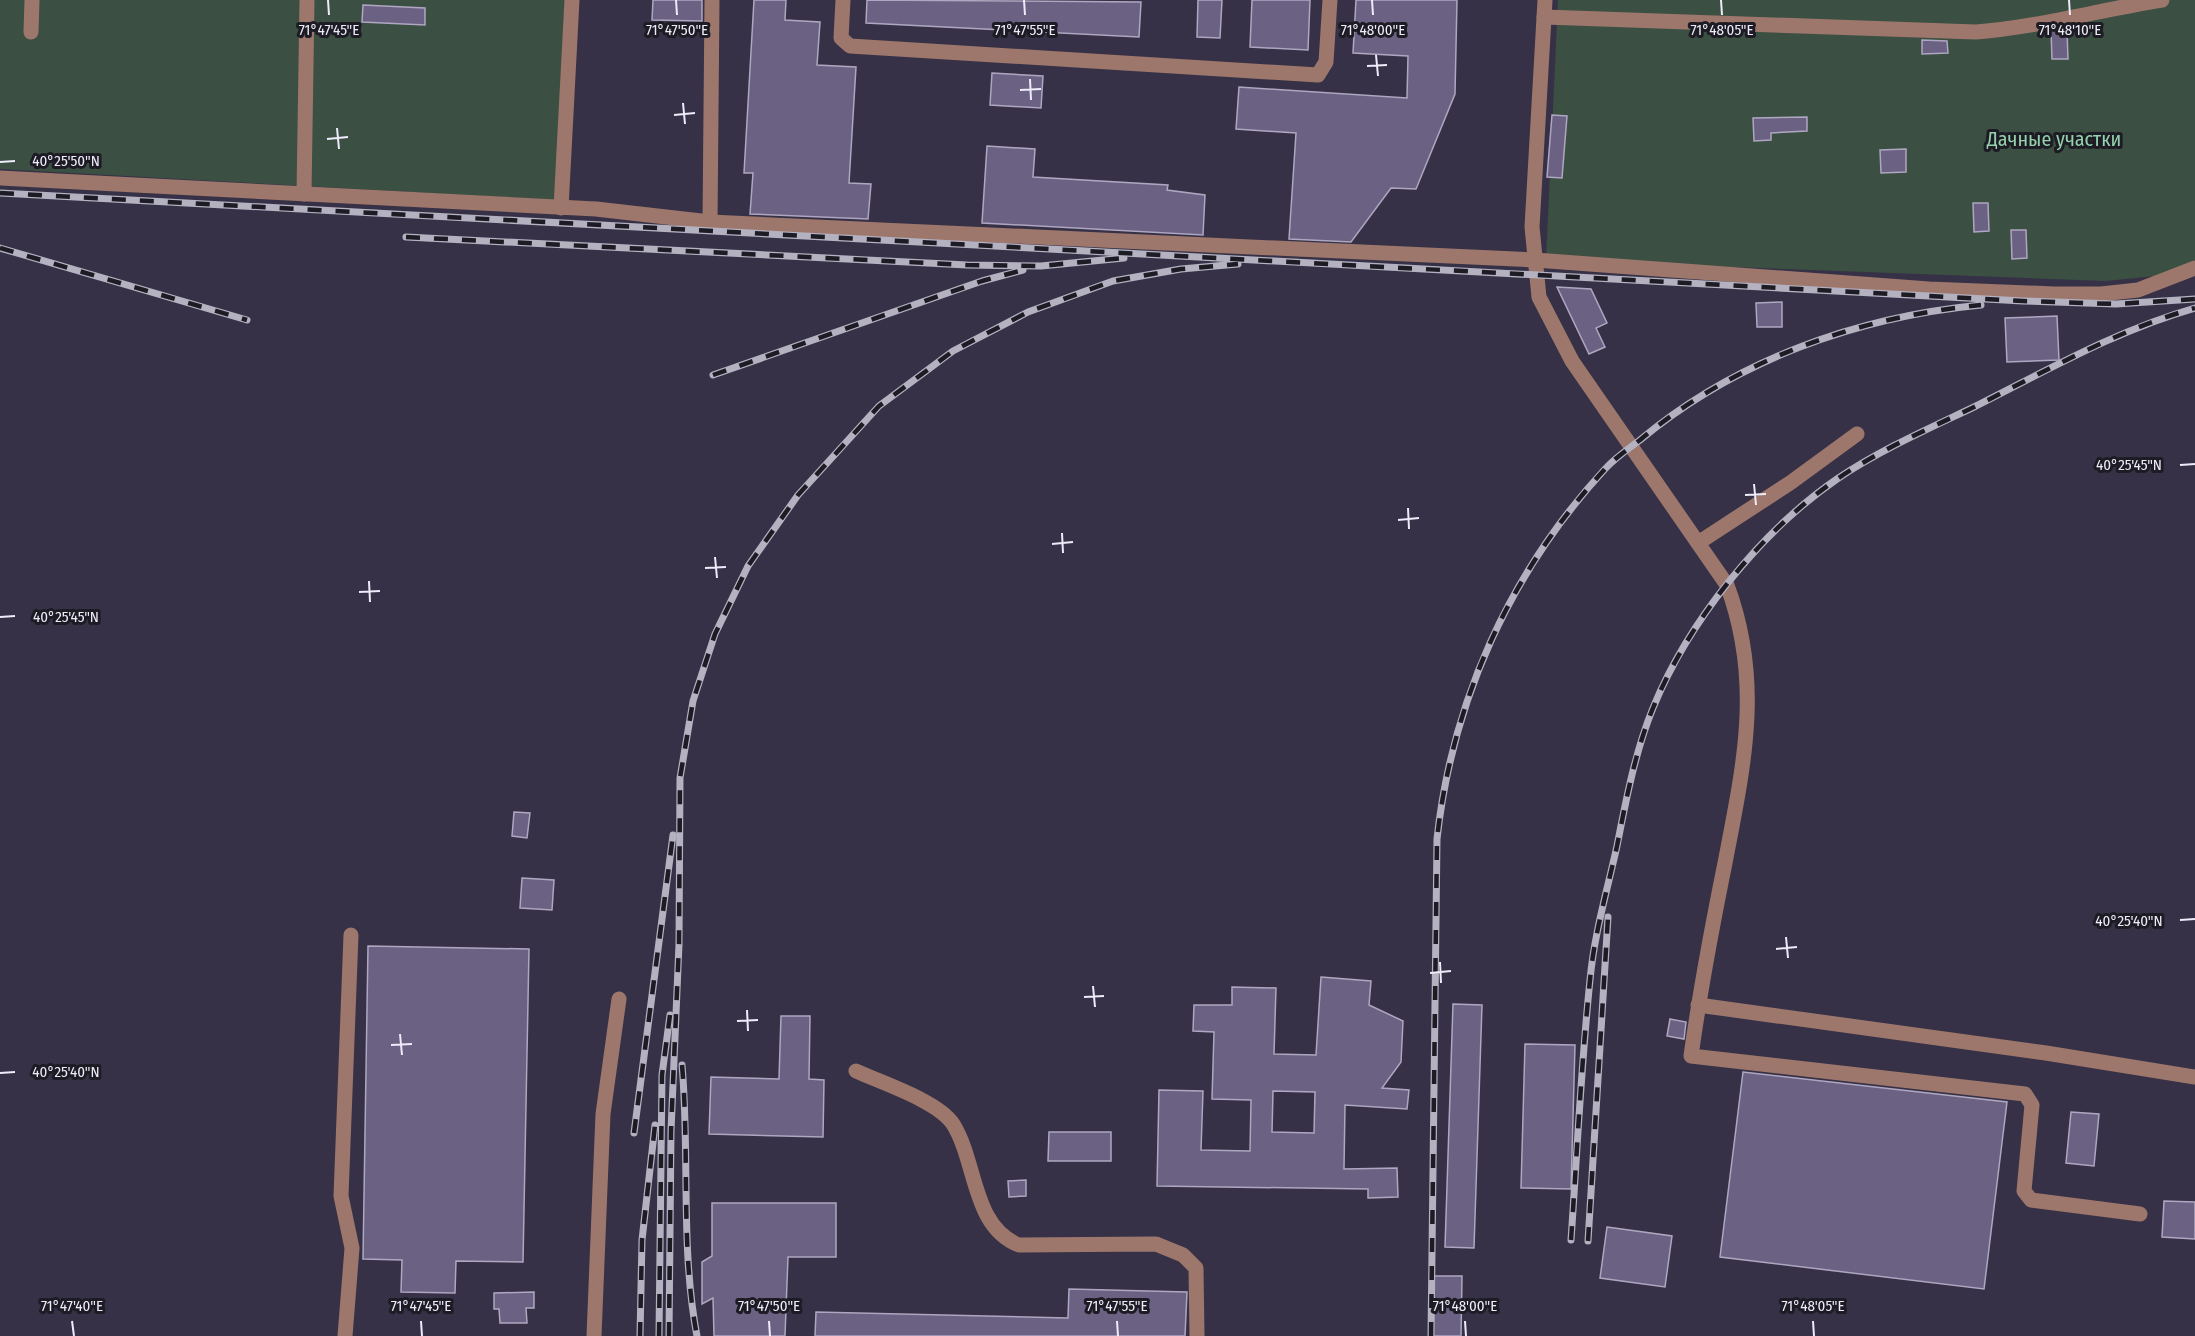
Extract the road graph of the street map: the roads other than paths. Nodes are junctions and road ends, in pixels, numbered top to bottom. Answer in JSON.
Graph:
{"nodes":[{"id":1,"x":32,"y":0,"type":"edge"},
{"id":2,"x":307,"y":0,"type":"edge"},
{"id":3,"x":572,"y":0,"type":"edge"},
{"id":4,"x":712,"y":0,"type":"edge"},
{"id":5,"x":843,"y":0,"type":"edge"},
{"id":6,"x":1330,"y":0,"type":"edge"},
{"id":7,"x":1545,"y":0,"type":"edge"},
{"id":8,"x":2162,"y":0,"type":"edge"},
{"id":9,"x":1544,"y":17,"type":"junction"},
{"id":10,"x":31,"y":32,"type":"dead end"},
{"id":11,"x":0,"y":178,"type":"edge"},
{"id":12,"x":304,"y":194,"type":"junction"},
{"id":13,"x":561,"y":208,"type":"junction"},
{"id":14,"x":710,"y":222,"type":"junction"},
{"id":15,"x":1535,"y":260,"type":"junction"},
{"id":16,"x":2195,"y":268,"type":"edge"},
{"id":17,"x":1857,"y":434,"type":"dead end"},
{"id":18,"x":1698,"y":543,"type":"junction"},
{"id":19,"x":351,"y":935,"type":"dead end"},
{"id":20,"x":619,"y":999,"type":"dead end"},
{"id":21,"x":1698,"y":1005,"type":"junction"},
{"id":22,"x":856,"y":1071,"type":"dead end"},
{"id":23,"x":2195,"y":1077,"type":"edge"},
{"id":24,"x":2140,"y":1214,"type":"dead end"},
{"id":25,"x":345,"y":1336,"type":"edge"},
{"id":26,"x":594,"y":1336,"type":"edge"},
{"id":27,"x":1197,"y":1336,"type":"edge"}],
"edges":[{"from":1,"to":10,"type":"lane"},
{"from":2,"to":12,"type":"lane"},
{"from":3,"to":13,"type":"lane"},
{"from":4,"to":14,"type":"lane"},
{"from":5,"to":6,"type":"lane"},
{"from":7,"to":9,"type":"lane"},
{"from":8,"to":9,"type":"lane"},
{"from":9,"to":15,"type":"lane"},
{"from":11,"to":12,"type":"lane"},
{"from":12,"to":13,"type":"lane"},
{"from":13,"to":14,"type":"lane"},
{"from":14,"to":15,"type":"lane"},
{"from":15,"to":16,"type":"lane"},
{"from":15,"to":18,"type":"lane"},
{"from":17,"to":18,"type":"lane"},
{"from":18,"to":21,"type":"lane"},
{"from":19,"to":25,"type":"lane"},
{"from":20,"to":26,"type":"lane"},
{"from":21,"to":23,"type":"lane"},
{"from":21,"to":24,"type":"lane"},
{"from":22,"to":27,"type":"lane"}]}
